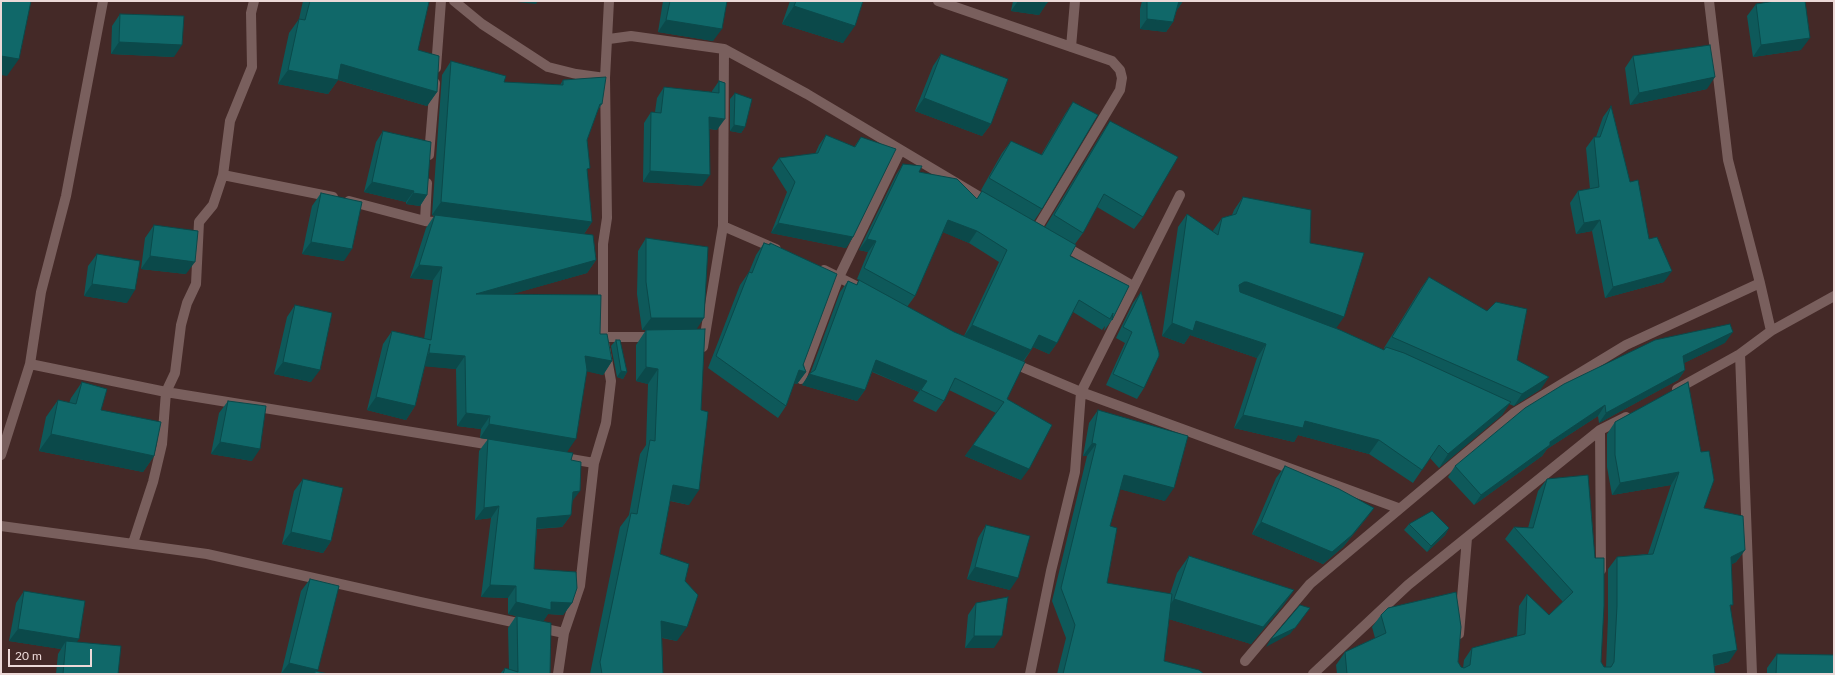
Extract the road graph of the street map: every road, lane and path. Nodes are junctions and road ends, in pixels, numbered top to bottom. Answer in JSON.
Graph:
{"nodes":[{"id":1,"x":103,"y":1,"type":"edge"},
{"id":2,"x":254,"y":1,"type":"edge"},
{"id":3,"x":441,"y":1,"type":"edge"},
{"id":4,"x":454,"y":1,"type":"edge"},
{"id":5,"x":609,"y":1,"type":"edge"},
{"id":6,"x":938,"y":1,"type":"edge"},
{"id":7,"x":1075,"y":1,"type":"edge"},
{"id":8,"x":1709,"y":1,"type":"edge"},
{"id":9,"x":609,"y":39,"type":"junction"},
{"id":10,"x":1071,"y":47,"type":"junction"},
{"id":11,"x":724,"y":50,"type":"junction"},
{"id":12,"x":605,"y":78,"type":"junction"},
{"id":13,"x":900,"y":151,"type":"junction"},
{"id":14,"x":223,"y":175,"type":"junction"},
{"id":15,"x":1180,"y":195,"type":"dead end"},
{"id":16,"x":996,"y":206,"type":"edge"},
{"id":17,"x":425,"y":221,"type":"junction"},
{"id":18,"x":455,"y":224,"type":"edge"},
{"id":19,"x":723,"y":226,"type":"junction"},
{"id":20,"x":788,"y":254,"type":"edge"},
{"id":21,"x":817,"y":267,"type":"edge"},
{"id":22,"x":839,"y":277,"type":"junction"},
{"id":23,"x":1760,"y":283,"type":"junction"},
{"id":24,"x":1133,"y":286,"type":"junction"},
{"id":25,"x":867,"y":292,"type":"edge"},
{"id":26,"x":1834,"y":296,"type":"edge"},
{"id":27,"x":1771,"y":331,"type":"junction"},
{"id":28,"x":604,"y":337,"type":"junction"},
{"id":29,"x":666,"y":337,"type":"edge"},
{"id":30,"x":1740,"y":354,"type":"junction"},
{"id":31,"x":1001,"y":358,"type":"edge"},
{"id":32,"x":702,"y":359,"type":"edge"},
{"id":33,"x":30,"y":364,"type":"junction"},
{"id":34,"x":800,"y":379,"type":"edge"},
{"id":35,"x":166,"y":392,"type":"junction"},
{"id":36,"x":1081,"y":392,"type":"junction"},
{"id":37,"x":1670,"y":392,"type":"edge"},
{"id":38,"x":1500,"y":407,"type":"edge"},
{"id":39,"x":1635,"y":411,"type":"edge"},
{"id":40,"x":1514,"y":414,"type":"junction"},
{"id":41,"x":1600,"y":430,"type":"junction"},
{"id":42,"x":509,"y":448,"type":"edge"},
{"id":43,"x":1,"y":455,"type":"edge"},
{"id":44,"x":548,"y":455,"type":"edge"},
{"id":45,"x":594,"y":463,"type":"junction"},
{"id":46,"x":1398,"y":508,"type":"junction"},
{"id":47,"x":1,"y":526,"type":"edge"},
{"id":48,"x":1467,"y":538,"type":"junction"},
{"id":49,"x":133,"y":544,"type":"junction"},
{"id":50,"x":1601,"y":579,"type":"edge"},
{"id":51,"x":564,"y":633,"type":"junction"},
{"id":52,"x":1458,"y":644,"type":"edge"},
{"id":53,"x":1245,"y":661,"type":"dead end"},
{"id":54,"x":558,"y":674,"type":"edge"},
{"id":55,"x":1030,"y":674,"type":"edge"},
{"id":56,"x":1313,"y":674,"type":"edge"},
{"id":57,"x":1752,"y":674,"type":"edge"}],
"edges":[{"from":1,"to":33,"type":"street"},
{"from":2,"to":14,"type":"street"},
{"from":3,"to":17,"type":"street"},
{"from":4,"to":12,"type":"street"},
{"from":5,"to":9,"type":"street"},
{"from":6,"to":10,"type":"street"},
{"from":7,"to":10,"type":"street"},
{"from":8,"to":23,"type":"street"},
{"from":9,"to":11,"type":"street"},
{"from":9,"to":12,"type":"street"},
{"from":10,"to":24,"type":"street"},
{"from":11,"to":13,"type":"street"},
{"from":11,"to":19,"type":"street"},
{"from":12,"to":28,"type":"street"},
{"from":13,"to":16,"type":"street"},
{"from":13,"to":22,"type":"street"},
{"from":14,"to":17,"type":"street"},
{"from":14,"to":35,"type":"street"},
{"from":15,"to":24,"type":"street"},
{"from":17,"to":18,"type":"street"},
{"from":19,"to":20,"type":"street"},
{"from":19,"to":32,"type":"street"},
{"from":21,"to":22,"type":"street"},
{"from":22,"to":25,"type":"street"},
{"from":22,"to":34,"type":"street"},
{"from":23,"to":27,"type":"street"},
{"from":23,"to":40,"type":"street"},
{"from":24,"to":36,"type":"street"},
{"from":26,"to":27,"type":"street"},
{"from":27,"to":30,"type":"street"},
{"from":28,"to":29,"type":"street"},
{"from":28,"to":45,"type":"street"},
{"from":30,"to":37,"type":"street"},
{"from":30,"to":57,"type":"street"},
{"from":31,"to":36,"type":"street"},
{"from":33,"to":35,"type":"street"},
{"from":33,"to":43,"type":"street"},
{"from":35,"to":42,"type":"street"},
{"from":35,"to":49,"type":"street"},
{"from":36,"to":46,"type":"street"},
{"from":36,"to":55,"type":"street"},
{"from":38,"to":40,"type":"street"},
{"from":39,"to":41,"type":"street"},
{"from":40,"to":46,"type":"street"},
{"from":41,"to":48,"type":"street"},
{"from":41,"to":50,"type":"street"},
{"from":44,"to":45,"type":"street"},
{"from":45,"to":51,"type":"street"},
{"from":46,"to":53,"type":"street"},
{"from":47,"to":49,"type":"street"},
{"from":48,"to":52,"type":"street"},
{"from":48,"to":56,"type":"street"},
{"from":49,"to":51,"type":"street"},
{"from":51,"to":54,"type":"street"}]}
